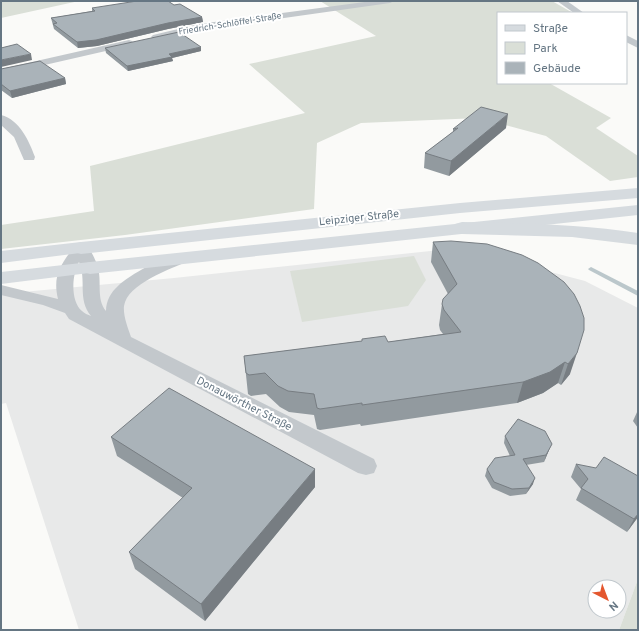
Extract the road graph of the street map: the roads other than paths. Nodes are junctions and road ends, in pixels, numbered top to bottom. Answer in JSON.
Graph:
{"nodes":[{"id":1,"x":390,"y":1,"type":"edge"},
{"id":2,"x":561,"y":1,"type":"edge"},
{"id":3,"x":578,"y":12,"type":"edge"},
{"id":4,"x":627,"y":39,"type":"edge"},
{"id":5,"x":638,"y":45,"type":"edge"},
{"id":6,"x":1,"y":72,"type":"edge"},
{"id":7,"x":1,"y":119,"type":"edge"},
{"id":8,"x":29,"y":157,"type":"dead end"},
{"id":9,"x":638,"y":193,"type":"edge"},
{"id":10,"x":638,"y":210,"type":"edge"},
{"id":11,"x":462,"y":228,"type":"junction"},
{"id":12,"x":638,"y":239,"type":"edge"},
{"id":13,"x":81,"y":248,"type":"junction"},
{"id":14,"x":1,"y":257,"type":"edge"},
{"id":15,"x":183,"y":258,"type":"junction"},
{"id":16,"x":90,"y":268,"type":"junction"},
{"id":17,"x":66,"y":271,"type":"junction"},
{"id":18,"x":1,"y":278,"type":"edge"},
{"id":19,"x":1,"y":290,"type":"edge"},
{"id":20,"x":70,"y":309,"type":"junction"},
{"id":21,"x":123,"y":341,"type":"junction"},
{"id":22,"x":366,"y":466,"type":"dead end"}],
"edges":[{"from":1,"to":6,"type":"street","name":"Friedrich-Schlöffel-Straße"},
{"from":2,"to":3,"type":"street"},
{"from":4,"to":5,"type":"street"},
{"from":7,"to":8,"type":"street"},
{"from":9,"to":13,"type":"main road","name":"Leipziger Straße"},
{"from":10,"to":11,"type":"main road","name":"Leipziger Straße"},
{"from":11,"to":12,"type":"main road"},
{"from":11,"to":15,"type":"main road","name":"Leipziger Straße"},
{"from":13,"to":14,"type":"main road","name":"Leipziger Straße"},
{"from":13,"to":16,"type":"street"},
{"from":13,"to":17,"type":"street"},
{"from":15,"to":16,"type":"main road","name":"Leipziger Straße"},
{"from":15,"to":21,"type":"street"},
{"from":16,"to":17,"type":"main road","name":"Leipziger Straße"},
{"from":16,"to":21,"type":"street","name":"Donauwörther Straße"},
{"from":17,"to":18,"type":"main road","name":"Leipziger Straße"},
{"from":17,"to":20,"type":"street"},
{"from":19,"to":20,"type":"street","name":"Donauwörther Straße"},
{"from":20,"to":21,"type":"street","name":"Donauwörther Straße"},
{"from":21,"to":22,"type":"street","name":"Donauwörther Straße"}]}
